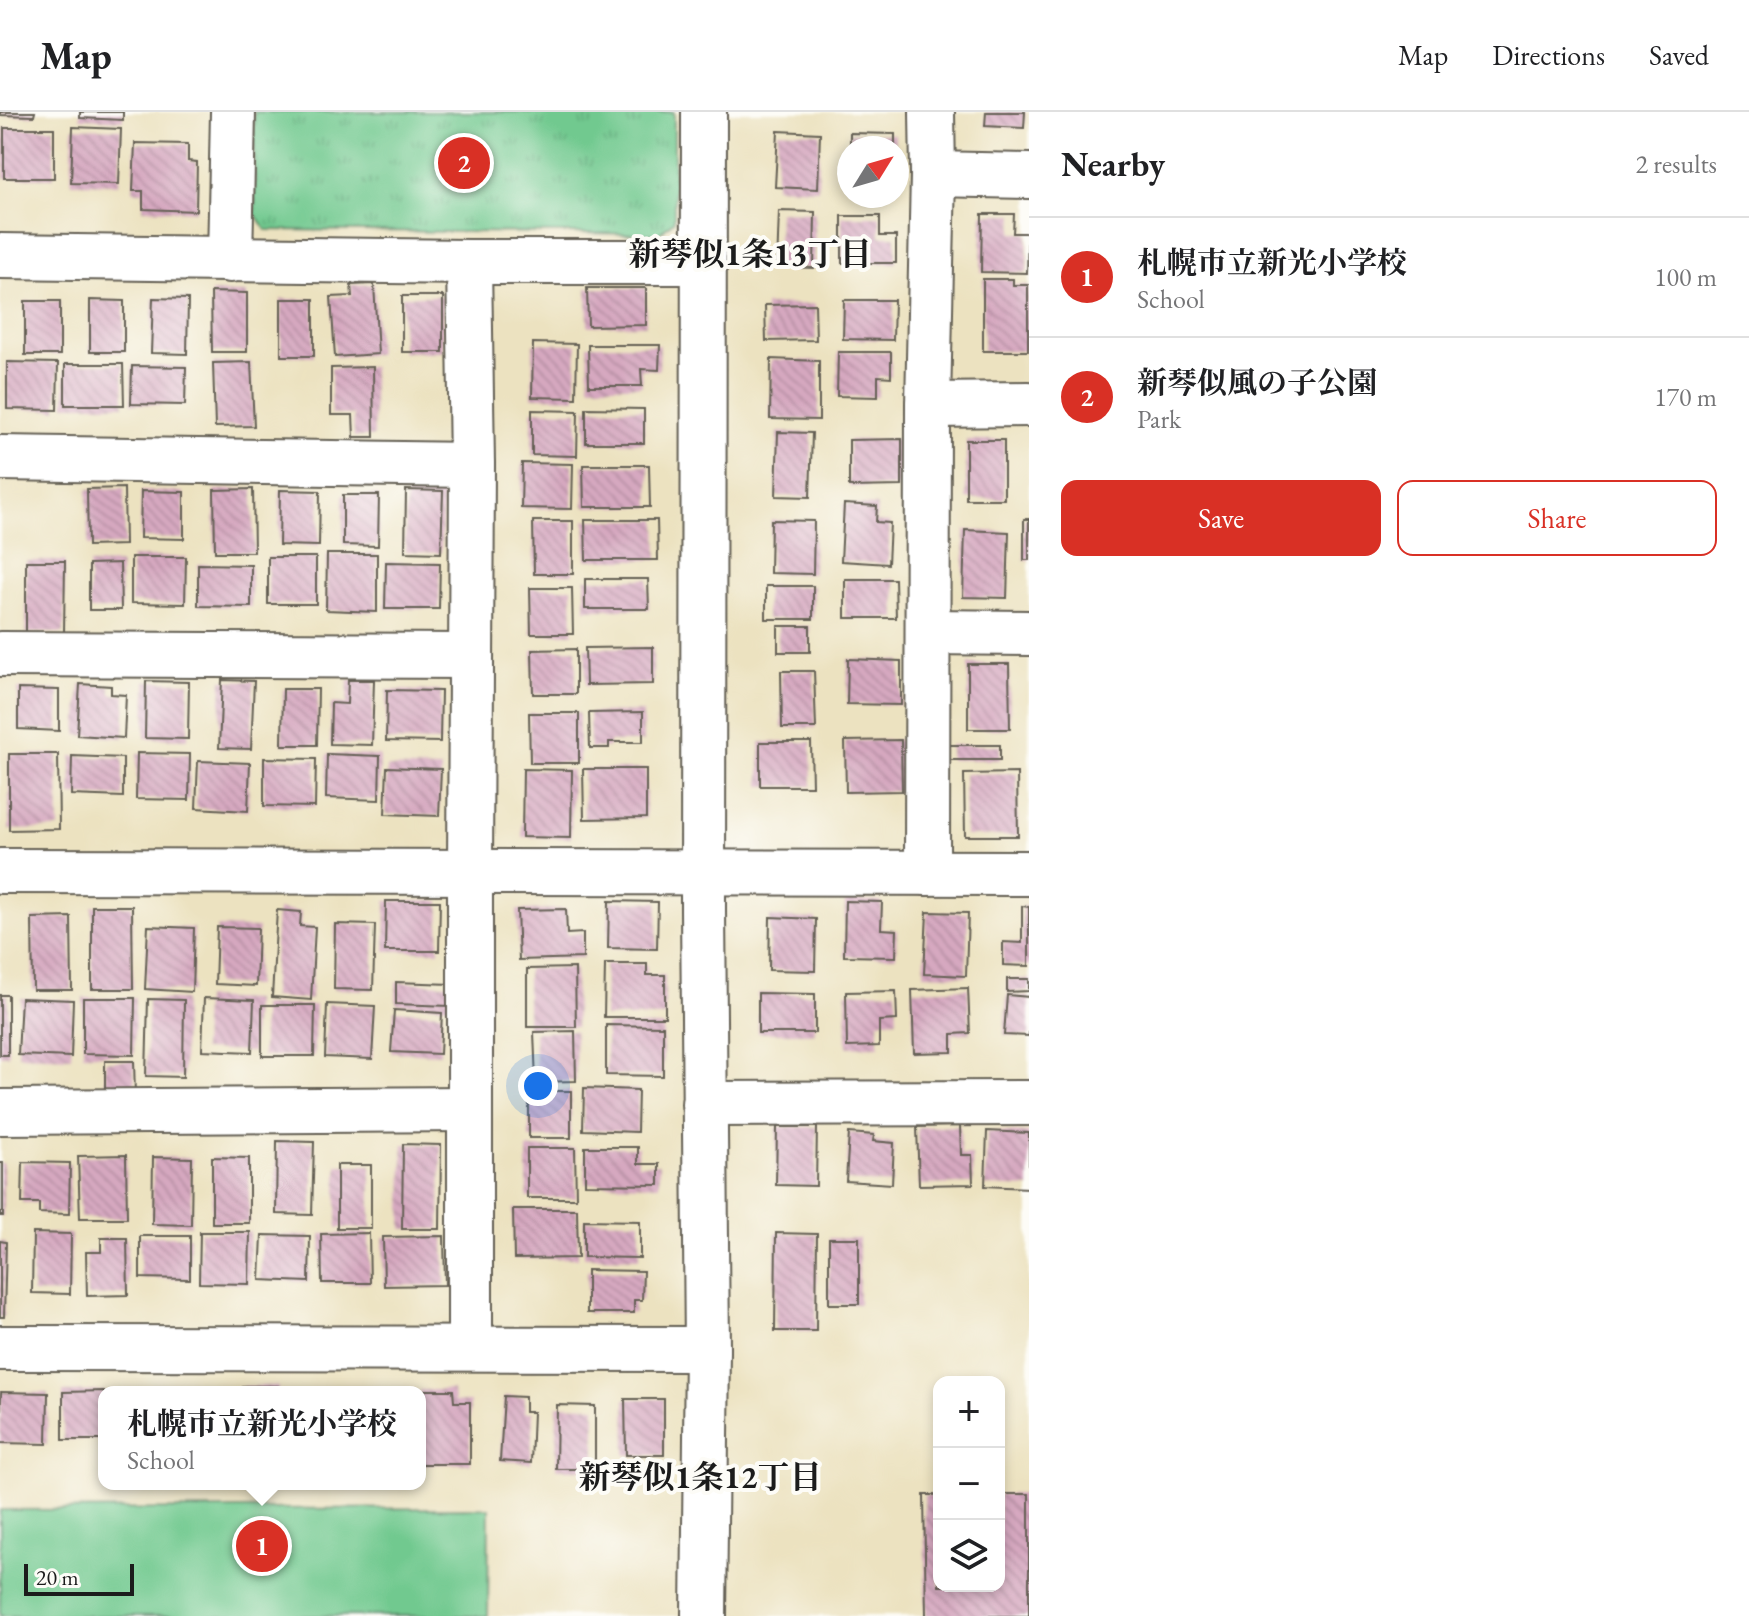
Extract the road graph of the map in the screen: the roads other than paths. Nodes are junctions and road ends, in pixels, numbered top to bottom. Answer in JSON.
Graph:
{"nodes":[{"id":1,"x":233,"y":112,"type":"edge"},
{"id":2,"x":704,"y":112,"type":"edge"},
{"id":3,"x":932,"y":112,"type":"edge"},
{"id":4,"x":933,"y":174,"type":"junction"},
{"id":5,"x":1029,"y":176,"type":"edge"},
{"id":6,"x":0,"y":256,"type":"edge"},
{"id":7,"x":230,"y":260,"type":"junction"},
{"id":8,"x":469,"y":262,"type":"junction"},
{"id":9,"x":702,"y":262,"type":"junction"},
{"id":10,"x":1029,"y":404,"type":"edge"},
{"id":11,"x":928,"y":405,"type":"junction"},
{"id":12,"x":0,"y":458,"type":"edge"},
{"id":13,"x":472,"y":465,"type":"junction"},
{"id":14,"x":928,"y":632,"type":"junction"},
{"id":15,"x":1029,"y":633,"type":"edge"},
{"id":16,"x":0,"y":654,"type":"edge"},
{"id":17,"x":471,"y":656,"type":"junction"},
{"id":18,"x":0,"y":871,"type":"edge"},
{"id":19,"x":470,"y":872,"type":"junction"},
{"id":20,"x":703,"y":872,"type":"junction"},
{"id":21,"x":927,"y":873,"type":"junction"},
{"id":22,"x":1029,"y":873,"type":"edge"},
{"id":23,"x":1029,"y":1103,"type":"edge"},
{"id":24,"x":704,"y":1104,"type":"junction"},
{"id":25,"x":470,"y":1109,"type":"junction"},
{"id":26,"x":0,"y":1112,"type":"edge"},
{"id":27,"x":0,"y":1348,"type":"edge"},
{"id":28,"x":470,"y":1348,"type":"junction"},
{"id":29,"x":707,"y":1349,"type":"junction"},
{"id":30,"x":704,"y":1616,"type":"edge"}],
"edges":[{"from":1,"to":7,"type":"street"},
{"from":2,"to":9,"type":"street"},
{"from":3,"to":4,"type":"street"},
{"from":4,"to":5,"type":"street"},
{"from":4,"to":11,"type":"street"},
{"from":6,"to":7,"type":"street"},
{"from":7,"to":8,"type":"street"},
{"from":8,"to":9,"type":"street"},
{"from":8,"to":13,"type":"street"},
{"from":9,"to":20,"type":"street"},
{"from":10,"to":11,"type":"street"},
{"from":11,"to":14,"type":"street"},
{"from":12,"to":13,"type":"street"},
{"from":13,"to":17,"type":"street"},
{"from":14,"to":15,"type":"street"},
{"from":14,"to":21,"type":"street"},
{"from":16,"to":17,"type":"street"},
{"from":17,"to":19,"type":"street"},
{"from":18,"to":19,"type":"street"},
{"from":19,"to":20,"type":"street"},
{"from":19,"to":25,"type":"street"},
{"from":20,"to":21,"type":"street"},
{"from":20,"to":24,"type":"street"},
{"from":21,"to":22,"type":"street"},
{"from":23,"to":24,"type":"street"},
{"from":24,"to":29,"type":"street"},
{"from":25,"to":26,"type":"street"},
{"from":25,"to":28,"type":"street"},
{"from":27,"to":28,"type":"street"},
{"from":28,"to":29,"type":"street"},
{"from":29,"to":30,"type":"street"}]}
